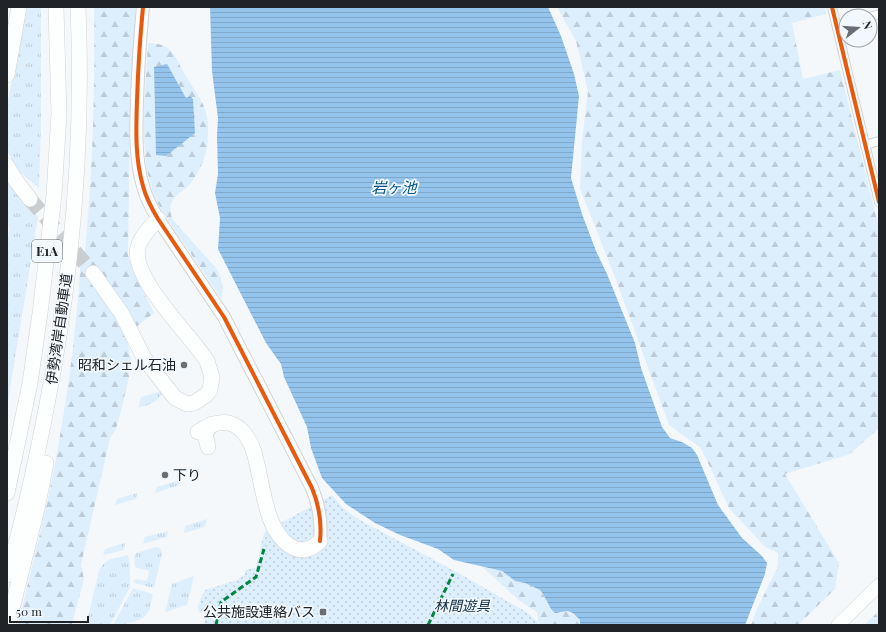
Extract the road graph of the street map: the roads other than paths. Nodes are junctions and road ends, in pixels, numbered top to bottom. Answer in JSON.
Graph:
{"nodes":[{"id":1,"x":19,"y":7,"type":"edge"},
{"id":2,"x":56,"y":7,"type":"edge"},
{"id":3,"x":78,"y":7,"type":"edge"},
{"id":4,"x":143,"y":7,"type":"edge"},
{"id":5,"x":832,"y":7,"type":"edge"},
{"id":6,"x":837,"y":28,"type":"joint"},
{"id":7,"x":7,"y":75,"type":"edge"},
{"id":8,"x":879,"y":142,"type":"edge"},
{"id":9,"x":865,"y":145,"type":"junction"},
{"id":10,"x":7,"y":166,"type":"edge"},
{"id":11,"x":30,"y":199,"type":"tunnel mouth"},
{"id":12,"x":879,"y":202,"type":"edge"},
{"id":13,"x":158,"y":219,"type":"junction"},
{"id":14,"x":93,"y":273,"type":"tunnel mouth"},
{"id":15,"x":62,"y":319,"type":"junction"},
{"id":16,"x":212,"y":424,"type":"junction"},
{"id":17,"x":198,"y":432,"type":"dead end"},
{"id":18,"x":208,"y":447,"type":"dead end"},
{"id":19,"x":7,"y":493,"type":"edge"},
{"id":20,"x":320,"y":541,"type":"joint"},
{"id":21,"x":7,"y":575,"type":"edge"},
{"id":22,"x":879,"y":585,"type":"edge"},
{"id":23,"x":8,"y":625,"type":"edge"},
{"id":24,"x":838,"y":625,"type":"edge"}],
"edges":[{"from":1,"to":7,"type":"highway"},
{"from":2,"to":19,"type":"highway","name":"伊勢湾岸自動車道","number":"E1A"},
{"from":3,"to":15,"type":"highway","name":"伊勢湾岸自動車道","number":"E1A"},
{"from":4,"to":13,"type":"street"},
{"from":5,"to":6,"type":"street"},
{"from":6,"to":9,"type":"street"},
{"from":8,"to":9,"type":"street"},
{"from":9,"to":12,"type":"street"},
{"from":10,"to":11,"type":"highway"},
{"from":13,"to":14,"type":"highway"},
{"from":13,"to":20,"type":"street"},
{"from":15,"to":21,"type":"highway","name":"伊勢湾岸自動車道","number":"E1A"},
{"from":15,"to":23,"type":"highway"},
{"from":16,"to":17,"type":"highway"},
{"from":16,"to":18,"type":"highway"},
{"from":16,"to":20,"type":"highway"},
{"from":22,"to":24,"type":"main road"}]}
